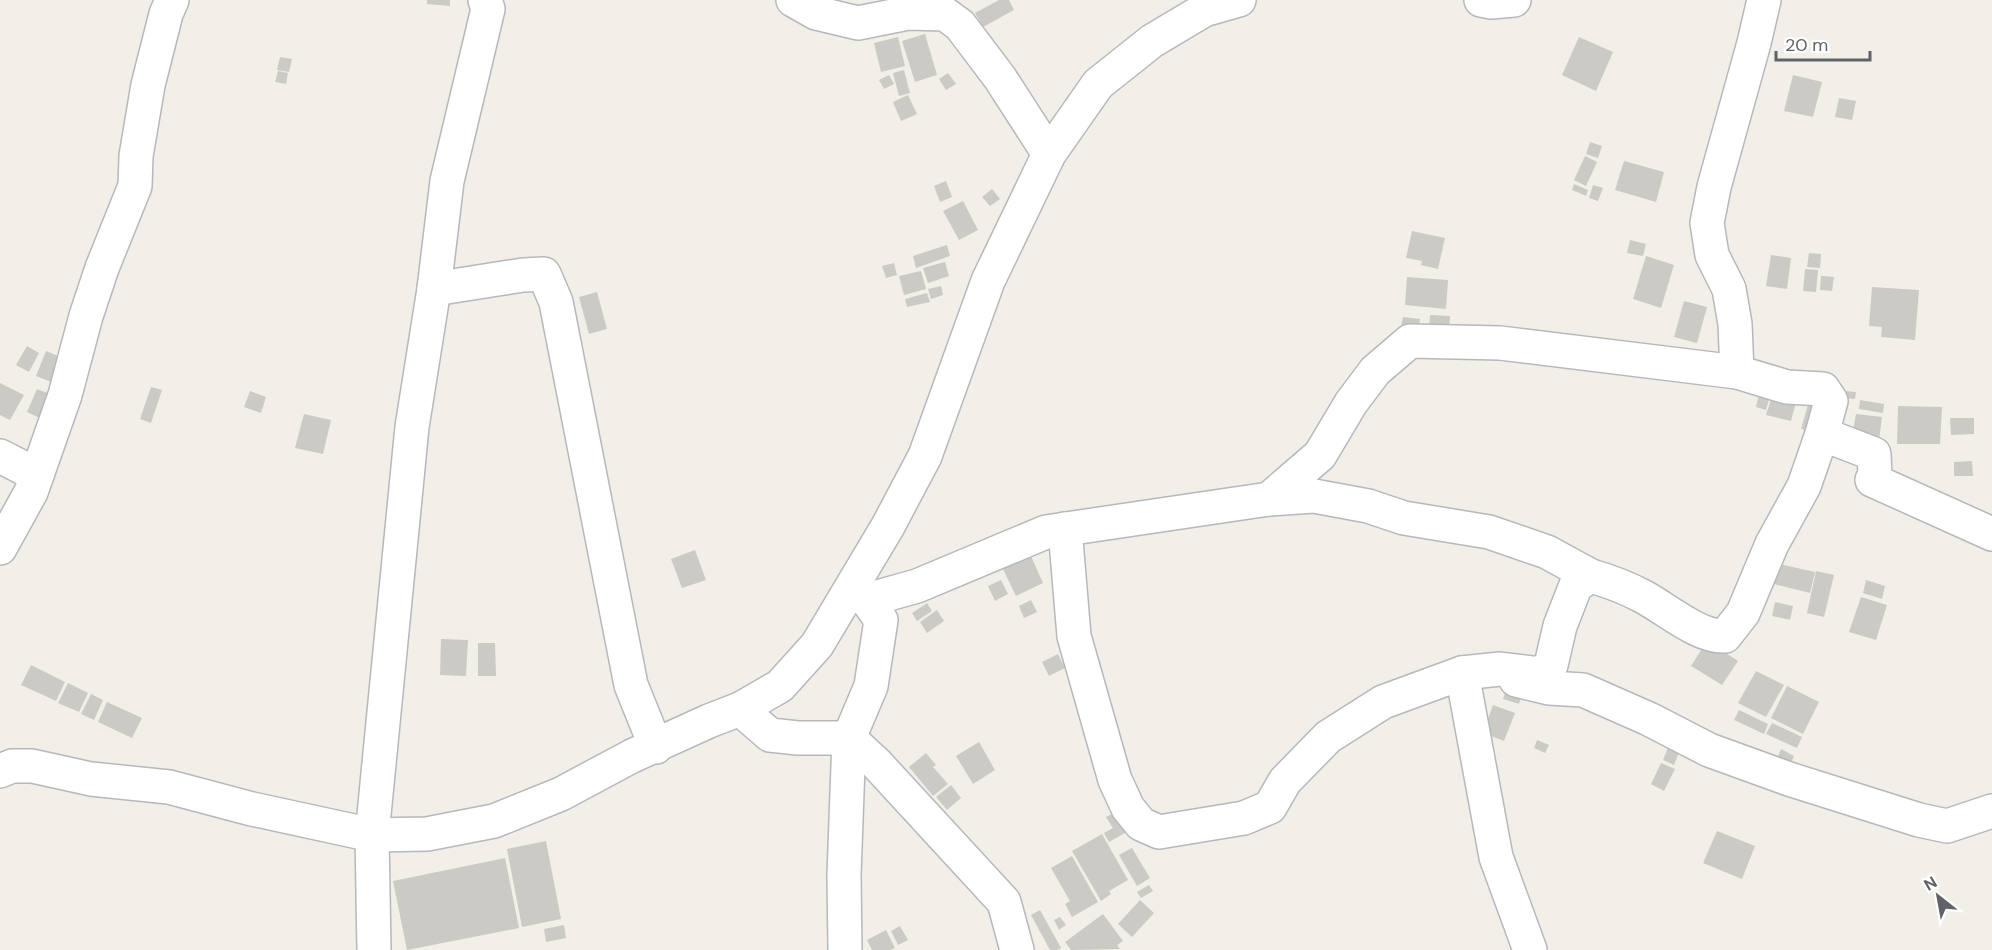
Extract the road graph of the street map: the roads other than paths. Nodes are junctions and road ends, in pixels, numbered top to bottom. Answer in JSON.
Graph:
{"nodes":[{"id":1,"x":172,"y":0,"type":"edge"},
{"id":2,"x":485,"y":0,"type":"edge"},
{"id":3,"x":793,"y":0,"type":"edge"},
{"id":4,"x":1239,"y":0,"type":"edge"},
{"id":5,"x":1480,"y":0,"type":"edge"},
{"id":6,"x":1514,"y":0,"type":"edge"},
{"id":7,"x":1764,"y":0,"type":"edge"},
{"id":8,"x":905,"y":7,"type":"edge"},
{"id":9,"x":1049,"y":154,"type":"junction"},
{"id":10,"x":434,"y":289,"type":"junction"},
{"id":11,"x":1737,"y":372,"type":"junction"},
{"id":12,"x":1822,"y":434,"type":"junction"},
{"id":13,"x":0,"y":456,"type":"edge"},
{"id":14,"x":37,"y":475,"type":"junction"},
{"id":15,"x":1269,"y":499,"type":"junction"},
{"id":16,"x":1065,"y":529,"type":"junction"},
{"id":17,"x":1992,"y":534,"type":"edge"},
{"id":18,"x":0,"y":548,"type":"edge"},
{"id":19,"x":1591,"y":576,"type":"junction"},
{"id":20,"x":858,"y":596,"type":"junction"},
{"id":21,"x":1475,"y":672,"type":"junction"},
{"id":22,"x":740,"y":709,"type":"junction"},
{"id":23,"x":849,"y":738,"type":"junction"},
{"id":24,"x":656,"y":747,"type":"junction"},
{"id":25,"x":4,"y":765,"type":"edge"},
{"id":26,"x":1992,"y":811,"type":"edge"},
{"id":27,"x":372,"y":835,"type":"junction"},
{"id":28,"x":374,"y":950,"type":"edge"},
{"id":29,"x":845,"y":950,"type":"edge"},
{"id":30,"x":1017,"y":950,"type":"edge"},
{"id":31,"x":1530,"y":950,"type":"edge"}],
"edges":[{"from":1,"to":14,"type":"street"},
{"from":2,"to":10,"type":"street"},
{"from":3,"to":8,"type":"street"},
{"from":4,"to":9,"type":"street"},
{"from":5,"to":6,"type":"street"},
{"from":7,"to":11,"type":"street"},
{"from":8,"to":9,"type":"street"},
{"from":9,"to":20,"type":"street"},
{"from":10,"to":24,"type":"street"},
{"from":10,"to":27,"type":"street"},
{"from":11,"to":12,"type":"street"},
{"from":11,"to":15,"type":"street"},
{"from":12,"to":17,"type":"street"},
{"from":12,"to":19,"type":"street"},
{"from":13,"to":14,"type":"street"},
{"from":14,"to":18,"type":"street"},
{"from":15,"to":16,"type":"street"},
{"from":15,"to":19,"type":"street"},
{"from":16,"to":20,"type":"street"},
{"from":16,"to":21,"type":"street"},
{"from":19,"to":21,"type":"street"},
{"from":20,"to":22,"type":"street"},
{"from":20,"to":23,"type":"street"},
{"from":21,"to":26,"type":"street"},
{"from":21,"to":31,"type":"street"},
{"from":22,"to":23,"type":"street"},
{"from":22,"to":24,"type":"street"},
{"from":23,"to":29,"type":"street"},
{"from":23,"to":30,"type":"street"},
{"from":24,"to":27,"type":"street"},
{"from":25,"to":27,"type":"street"},
{"from":27,"to":28,"type":"street"}]}
